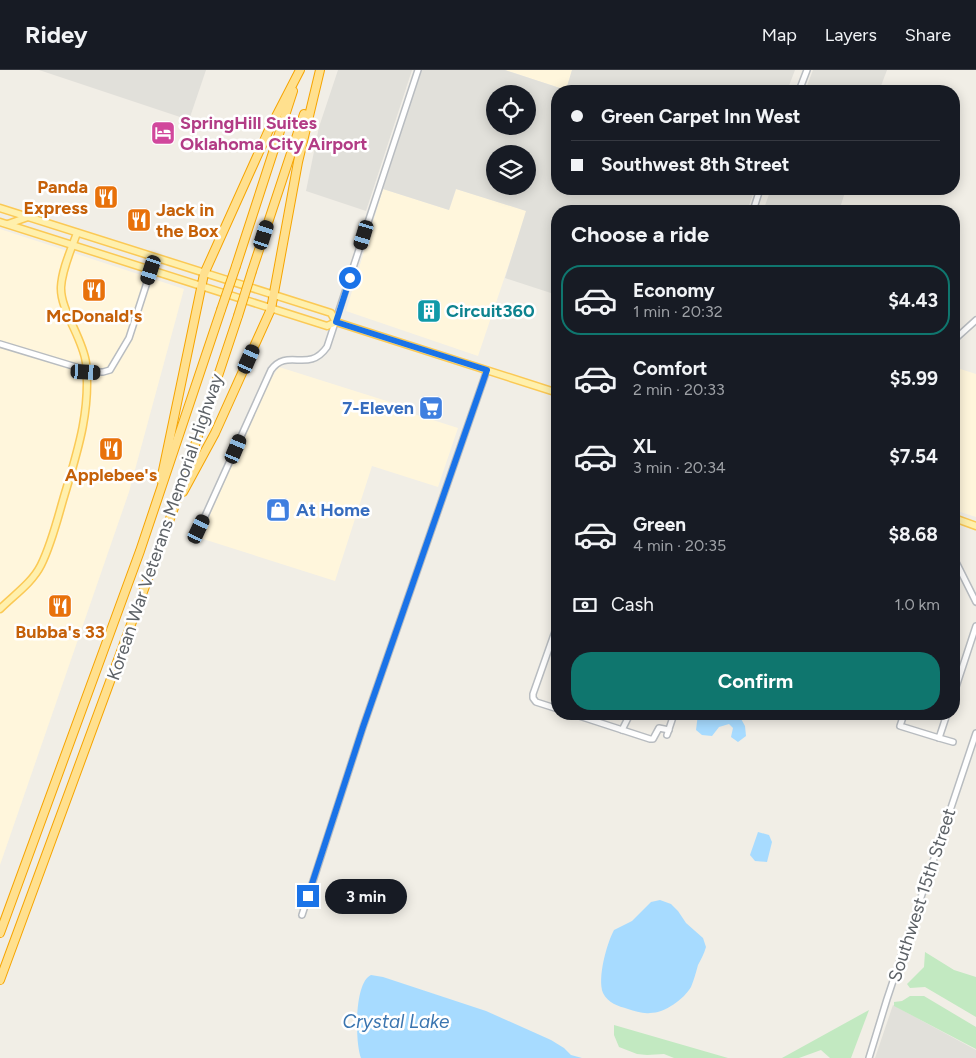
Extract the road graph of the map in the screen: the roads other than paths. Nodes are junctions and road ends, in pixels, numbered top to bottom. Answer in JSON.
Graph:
{"nodes":[{"id":1,"x":300,"y":70,"type":"edge"},
{"id":2,"x":319,"y":70,"type":"edge"},
{"id":3,"x":418,"y":70,"type":"edge"},
{"id":4,"x":807,"y":70,"type":"edge"},
{"id":5,"x":802,"y":85,"type":"edge"},
{"id":6,"x":1,"y":210,"type":"edge"},
{"id":7,"x":28,"y":217,"type":"junction"},
{"id":8,"x":4,"y":223,"type":"edge"},
{"id":9,"x":77,"y":232,"type":"junction"},
{"id":10,"x":73,"y":245,"type":"junction"},
{"id":11,"x":151,"y":270,"type":"junction"},
{"id":12,"x":204,"y":274,"type":"junction"},
{"id":13,"x":201,"y":286,"type":"junction"},
{"id":14,"x":274,"y":296,"type":"junction"},
{"id":15,"x":272,"y":309,"type":"junction"},
{"id":16,"x":976,"y":320,"type":"edge"},
{"id":17,"x":336,"y":322,"type":"junction"},
{"id":18,"x":960,"y":335,"type":"edge"},
{"id":19,"x":0,"y":344,"type":"edge"},
{"id":20,"x":487,"y":370,"type":"junction"},
{"id":21,"x":86,"y":371,"type":"junction"},
{"id":22,"x":551,"y":391,"type":"edge"},
{"id":23,"x":157,"y":504,"type":"junction"},
{"id":24,"x":175,"y":505,"type":"junction"},
{"id":25,"x":960,"y":520,"type":"edge"},
{"id":26,"x":976,"y":526,"type":"edge"},
{"id":27,"x":196,"y":536,"type":"dead end"},
{"id":28,"x":960,"y":570,"type":"edge"},
{"id":29,"x":976,"y":602,"type":"edge"},
{"id":30,"x":0,"y":609,"type":"edge"},
{"id":31,"x":976,"y":626,"type":"edge"},
{"id":32,"x":551,"y":644,"type":"edge"},
{"id":33,"x":960,"y":675,"type":"edge"},
{"id":34,"x":551,"y":707,"type":"edge"},
{"id":35,"x":591,"y":720,"type":"edge"},
{"id":36,"x":627,"y":720,"type":"edge"},
{"id":37,"x":672,"y":720,"type":"edge"},
{"id":38,"x":902,"y":720,"type":"edge"},
{"id":39,"x":945,"y":720,"type":"edge"},
{"id":40,"x":622,"y":730,"type":"junction"},
{"id":41,"x":976,"y":733,"type":"edge"},
{"id":42,"x":939,"y":738,"type":"junction"},
{"id":43,"x":953,"y":742,"type":"dead end"},
{"id":44,"x":302,"y":915,"type":"dead end"},
{"id":45,"x":0,"y":933,"type":"edge"},
{"id":46,"x":0,"y":980,"type":"edge"},
{"id":47,"x":869,"y":1058,"type":"edge"}],
"edges":[{"from":1,"to":12,"type":"highway"},
{"from":1,"to":23,"type":"highway","name":"Korean War Veterans Memorial Highway","bridge":true},
{"from":2,"to":14,"type":"highway"},
{"from":2,"to":24,"type":"highway","name":"Korean War Veterans Memorial Highway","bridge":true},
{"from":3,"to":17,"type":"street"},
{"from":4,"to":5,"type":"street"},
{"from":6,"to":7,"type":"main road"},
{"from":7,"to":8,"type":"main road"},
{"from":7,"to":9,"type":"main road"},
{"from":8,"to":10,"type":"main road"},
{"from":9,"to":10,"type":"main road"},
{"from":9,"to":12,"type":"main road"},
{"from":10,"to":11,"type":"main road"},
{"from":10,"to":21,"type":"main road"},
{"from":11,"to":13,"type":"main road"},
{"from":11,"to":21,"type":"street"},
{"from":12,"to":13,"type":"highway"},
{"from":12,"to":14,"type":"main road"},
{"from":13,"to":15,"type":"main road"},
{"from":13,"to":23,"type":"highway"},
{"from":14,"to":15,"type":"highway"},
{"from":14,"to":17,"type":"main road"},
{"from":15,"to":17,"type":"main road"},
{"from":15,"to":24,"type":"highway"},
{"from":16,"to":18,"type":"street"},
{"from":17,"to":20,"type":"main road"},
{"from":17,"to":27,"type":"street"},
{"from":19,"to":21,"type":"street"},
{"from":20,"to":22,"type":"main road"},
{"from":20,"to":44,"type":"street"},
{"from":21,"to":30,"type":"main road"},
{"from":23,"to":45,"type":"highway","name":"Korean War Veterans Memorial Highway"},
{"from":24,"to":46,"type":"highway","name":"Korean War Veterans Memorial Highway"},
{"from":25,"to":26,"type":"main road"},
{"from":28,"to":29,"type":"street"},
{"from":31,"to":33,"type":"street"},
{"from":32,"to":34,"type":"street"},
{"from":35,"to":40,"type":"street"},
{"from":36,"to":40,"type":"street"},
{"from":37,"to":40,"type":"street"},
{"from":38,"to":42,"type":"street"},
{"from":39,"to":42,"type":"street"},
{"from":41,"to":47,"type":"street","name":"Southwest 15th Street"},
{"from":42,"to":43,"type":"street"}]}
